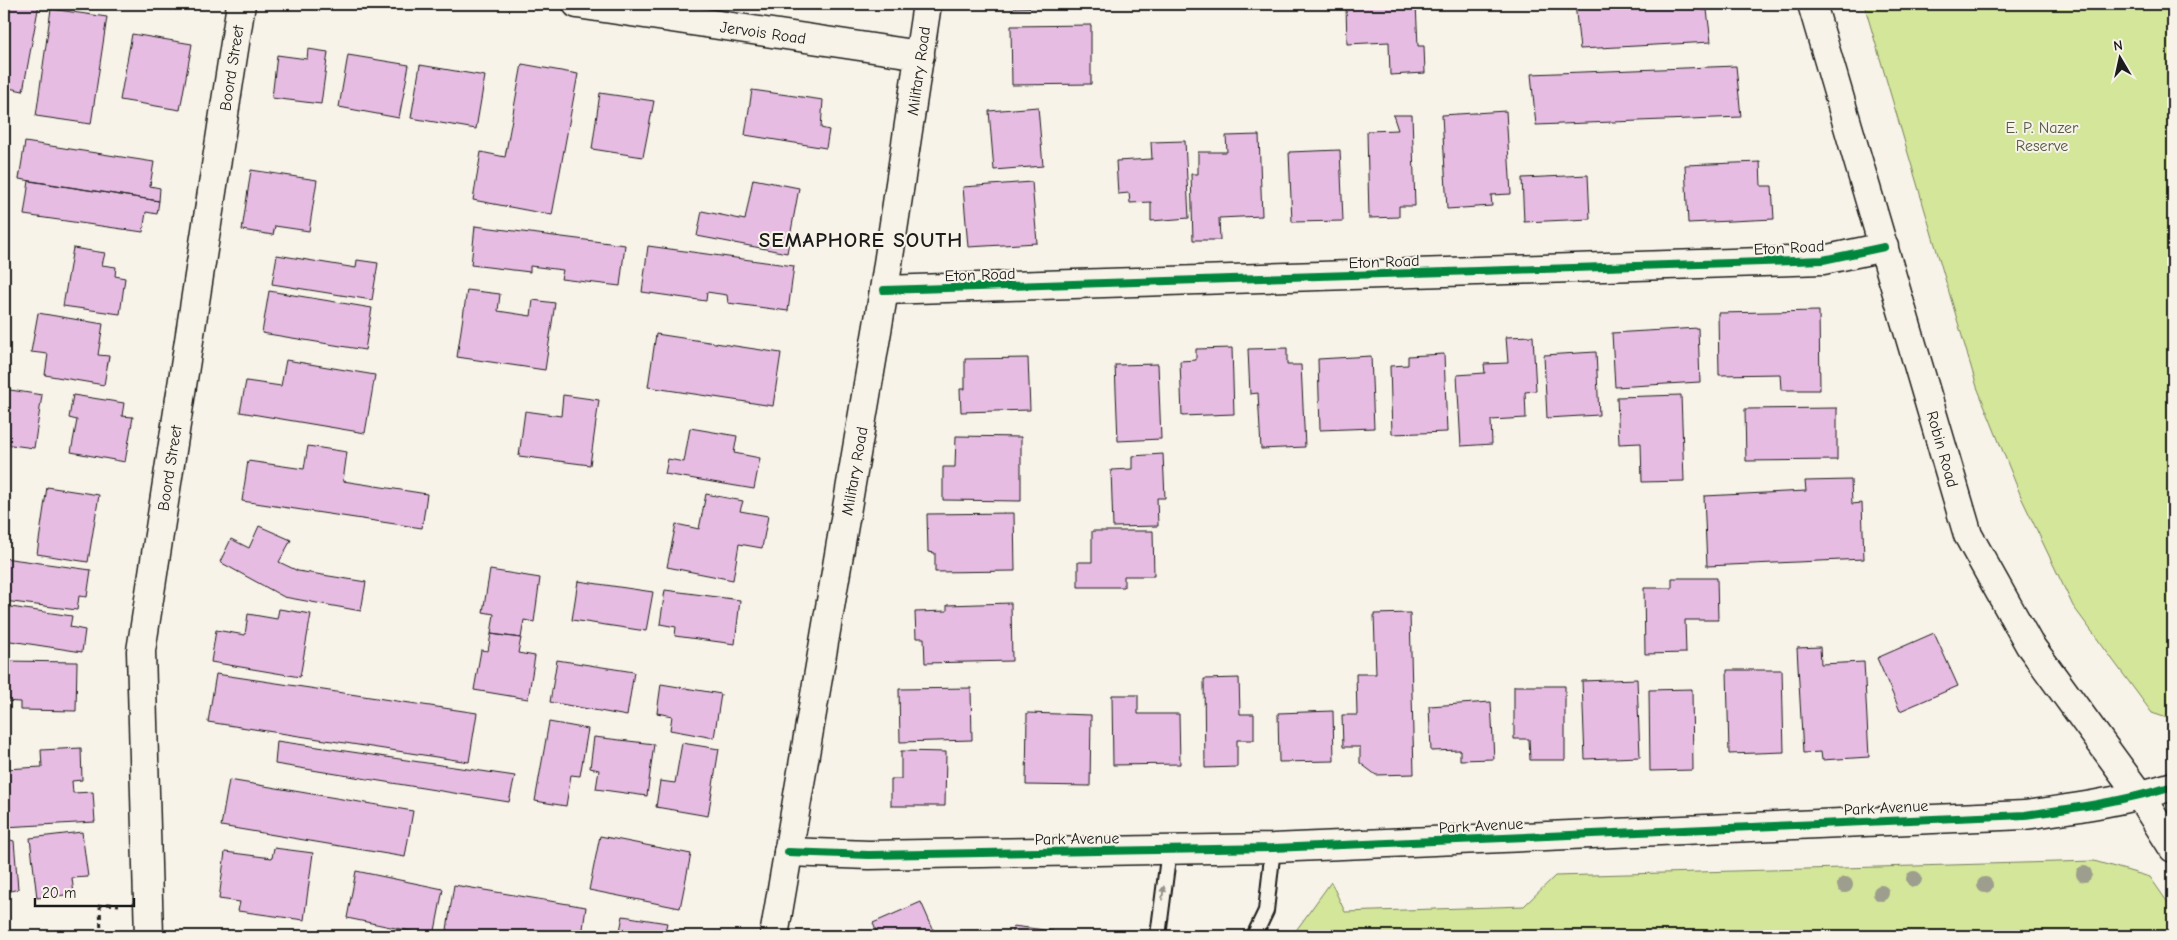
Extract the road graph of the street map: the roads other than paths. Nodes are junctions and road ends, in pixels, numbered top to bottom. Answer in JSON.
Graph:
{"nodes":[{"id":1,"x":241,"y":4,"type":"edge"},
{"id":2,"x":577,"y":4,"type":"edge"},
{"id":3,"x":927,"y":4,"type":"edge"},
{"id":4,"x":1812,"y":4,"type":"edge"},
{"id":5,"x":920,"y":55,"type":"junction"},
{"id":6,"x":1884,"y":247,"type":"junction"},
{"id":7,"x":884,"y":290,"type":"junction"},
{"id":8,"x":2173,"y":786,"type":"edge"},
{"id":9,"x":2140,"y":796,"type":"junction"},
{"id":10,"x":1273,"y":848,"type":"junction"},
{"id":11,"x":2173,"y":848,"type":"edge"},
{"id":12,"x":1169,"y":850,"type":"junction"},
{"id":13,"x":788,"y":852,"type":"junction"},
{"id":14,"x":149,"y":936,"type":"edge"},
{"id":15,"x":774,"y":936,"type":"edge"},
{"id":16,"x":1158,"y":936,"type":"edge"},
{"id":17,"x":1254,"y":936,"type":"edge"}],
"edges":[{"from":1,"to":14,"type":"street","name":"Boord Street"},
{"from":2,"to":5,"type":"street","name":"Jervois Road"},
{"from":3,"to":5,"type":"street","name":"Military Road"},
{"from":4,"to":6,"type":"street","name":"Robin Road"},
{"from":5,"to":7,"type":"street","name":"Military Road"},
{"from":6,"to":7,"type":"street","name":"Eton Road"},
{"from":6,"to":9,"type":"street","name":"Robin Road"},
{"from":7,"to":13,"type":"street","name":"Military Road"},
{"from":8,"to":9,"type":"street","name":"Park Avenue"},
{"from":9,"to":10,"type":"street","name":"Park Avenue"},
{"from":9,"to":11,"type":"street","name":"Robin Road"},
{"from":10,"to":12,"type":"street","name":"Park Avenue"},
{"from":10,"to":17,"type":"lane"},
{"from":12,"to":13,"type":"street","name":"Park Avenue"},
{"from":16,"to":12,"type":"lane","one_way":true},
{"from":13,"to":15,"type":"street","name":"Military Road"}]}
